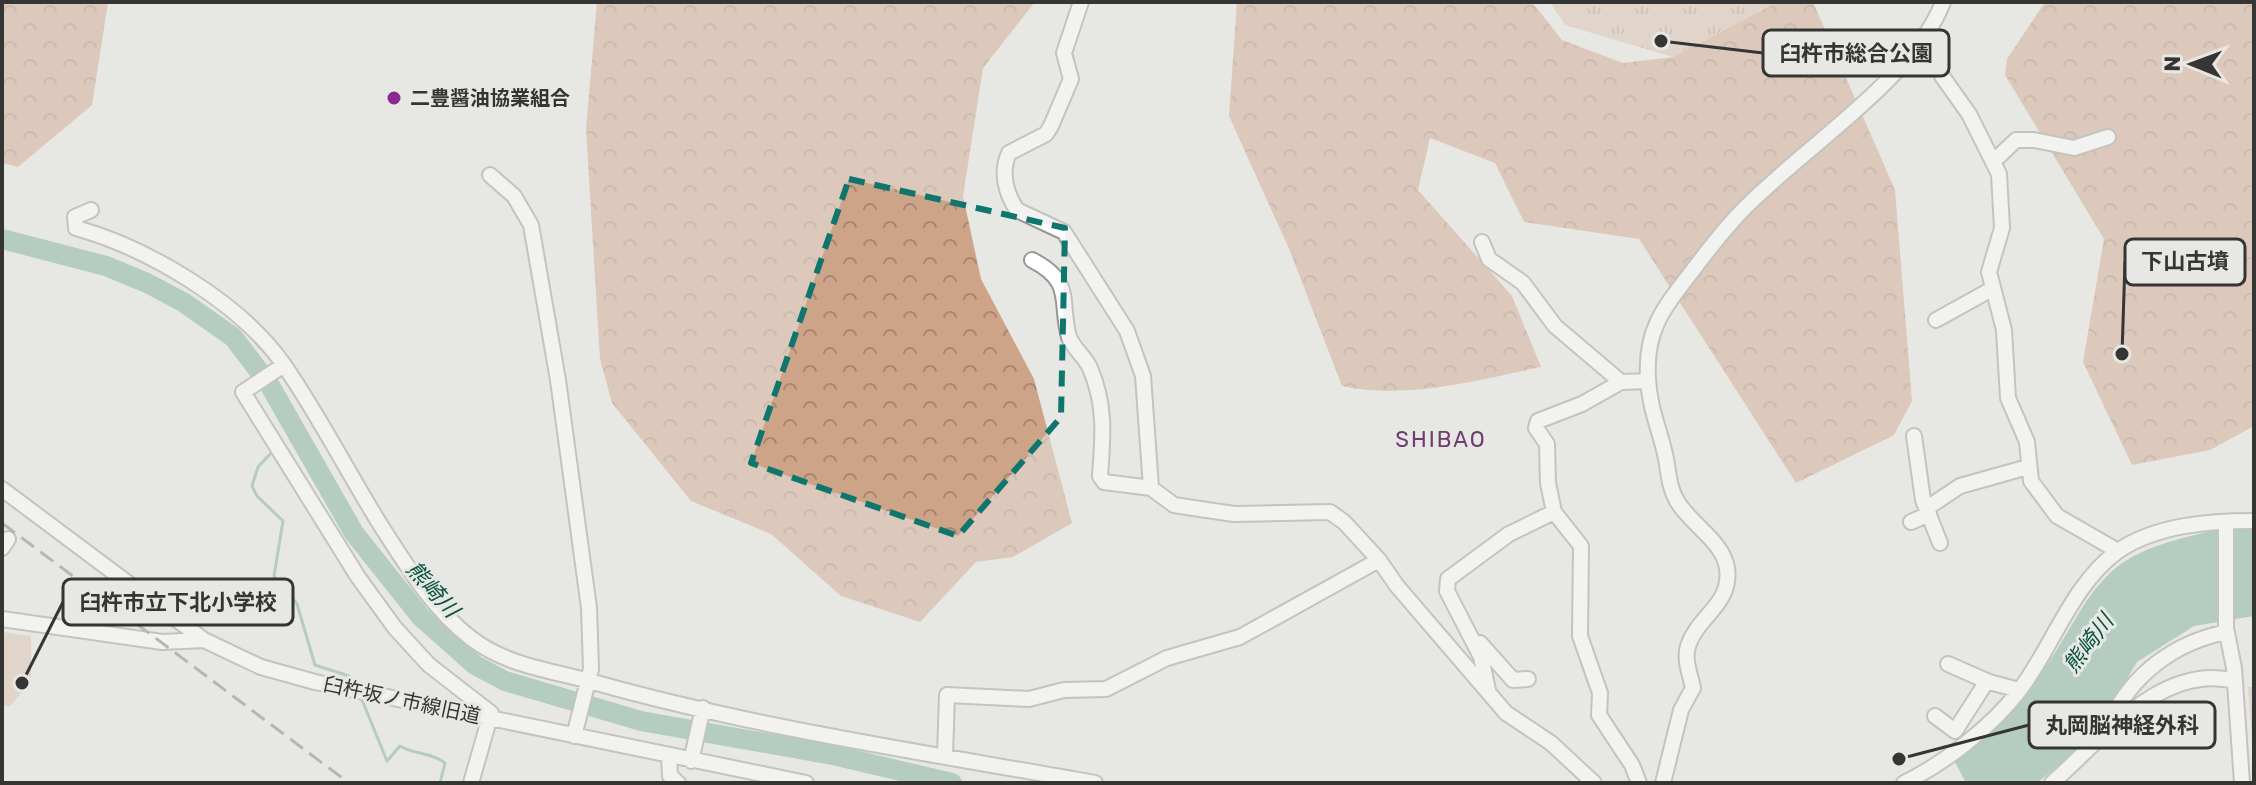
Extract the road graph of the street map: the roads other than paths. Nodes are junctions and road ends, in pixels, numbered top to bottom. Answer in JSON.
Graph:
{"nodes":[{"id":1,"x":1081,"y":2,"type":"edge"},
{"id":2,"x":1943,"y":2,"type":"edge"},
{"id":3,"x":1920,"y":43,"type":"junction"},
{"id":4,"x":2108,"y":137,"type":"dead end"},
{"id":5,"x":1994,"y":161,"type":"junction"},
{"id":6,"x":490,"y":175,"type":"dead end"},
{"id":7,"x":91,"y":210,"type":"dead end"},
{"id":8,"x":1482,"y":242,"type":"dead end"},
{"id":9,"x":1032,"y":260,"type":"dead end"},
{"id":10,"x":1992,"y":289,"type":"junction"},
{"id":11,"x":1936,"y":320,"type":"dead end"},
{"id":12,"x":282,"y":366,"type":"junction"},
{"id":13,"x":1648,"y":381,"type":"junction"},
{"id":14,"x":1621,"y":382,"type":"junction"},
{"id":15,"x":1914,"y":436,"type":"dead end"},
{"id":16,"x":2028,"y":467,"type":"junction"},
{"id":17,"x":1151,"y":488,"type":"junction"},
{"id":18,"x":2,"y":489,"type":"edge"},
{"id":19,"x":1928,"y":511,"type":"junction"},
{"id":20,"x":1554,"y":512,"type":"junction"},
{"id":21,"x":2254,"y":521,"type":"edge"},
{"id":22,"x":1911,"y":522,"type":"dead end"},
{"id":23,"x":2224,"y":525,"type":"junction"},
{"id":24,"x":1940,"y":543,"type":"dead end"},
{"id":25,"x":2118,"y":551,"type":"junction"},
{"id":26,"x":1379,"y":560,"type":"junction"},
{"id":27,"x":2,"y":619,"type":"edge"},
{"id":28,"x":2227,"y":630,"type":"junction"},
{"id":29,"x":1471,"y":635,"type":"junction"},
{"id":30,"x":204,"y":640,"type":"junction"},
{"id":31,"x":1948,"y":664,"type":"dead end"},
{"id":32,"x":1528,"y":679,"type":"dead end"},
{"id":33,"x":588,"y":681,"type":"junction"},
{"id":34,"x":1987,"y":681,"type":"junction"},
{"id":35,"x":2235,"y":681,"type":"junction"},
{"id":36,"x":1488,"y":690,"type":"junction"},
{"id":37,"x":2019,"y":690,"type":"junction"},
{"id":38,"x":702,"y":710,"type":"junction"},
{"id":39,"x":1935,"y":716,"type":"dead end"},
{"id":40,"x":491,"y":718,"type":"junction"},
{"id":41,"x":576,"y":731,"type":"junction"},
{"id":42,"x":2106,"y":731,"type":"junction"},
{"id":43,"x":945,"y":755,"type":"junction"},
{"id":44,"x":692,"y":756,"type":"junction"},
{"id":45,"x":669,"y":757,"type":"junction"},
{"id":46,"x":471,"y":783,"type":"edge"},
{"id":47,"x":678,"y":783,"type":"edge"},
{"id":48,"x":806,"y":783,"type":"edge"},
{"id":49,"x":1095,"y":783,"type":"edge"},
{"id":50,"x":1594,"y":783,"type":"edge"},
{"id":51,"x":1639,"y":783,"type":"edge"},
{"id":52,"x":1663,"y":783,"type":"edge"},
{"id":53,"x":1904,"y":783,"type":"edge"},
{"id":54,"x":2052,"y":783,"type":"edge"},
{"id":55,"x":2242,"y":783,"type":"edge"}],
"edges":[{"from":1,"to":17,"type":"street"},
{"from":2,"to":3,"type":"street"},
{"from":3,"to":5,"type":"street"},
{"from":3,"to":13,"type":"street"},
{"from":4,"to":5,"type":"street"},
{"from":5,"to":10,"type":"street"},
{"from":6,"to":33,"type":"street"},
{"from":7,"to":12,"type":"street"},
{"from":8,"to":14,"type":"street"},
{"from":9,"to":17,"type":"street"},
{"from":10,"to":11,"type":"street"},
{"from":10,"to":16,"type":"street"},
{"from":12,"to":33,"type":"street"},
{"from":12,"to":40,"type":"street"},
{"from":13,"to":14,"type":"street"},
{"from":13,"to":52,"type":"street"},
{"from":14,"to":20,"type":"street"},
{"from":15,"to":19,"type":"street"},
{"from":16,"to":19,"type":"street"},
{"from":16,"to":25,"type":"street"},
{"from":17,"to":26,"type":"street"},
{"from":18,"to":30,"type":"street"},
{"from":19,"to":22,"type":"street"},
{"from":19,"to":24,"type":"street"},
{"from":20,"to":29,"type":"street"},
{"from":20,"to":51,"type":"street"},
{"from":21,"to":23,"type":"street"},
{"from":23,"to":25,"type":"street"},
{"from":23,"to":28,"type":"street"},
{"from":25,"to":37,"type":"street"},
{"from":26,"to":36,"type":"street"},
{"from":26,"to":43,"type":"street"},
{"from":27,"to":30,"type":"street","name":"臼杵坂ノ市線旧道"},
{"from":28,"to":35,"type":"street"},
{"from":28,"to":42,"type":"street"},
{"from":29,"to":32,"type":"street"},
{"from":29,"to":36,"type":"street"},
{"from":30,"to":40,"type":"street","name":"臼杵坂ノ市線旧道"},
{"from":31,"to":34,"type":"street"},
{"from":33,"to":38,"type":"street"},
{"from":33,"to":41,"type":"street"},
{"from":34,"to":37,"type":"street"},
{"from":34,"to":39,"type":"street"},
{"from":35,"to":42,"type":"street"},
{"from":35,"to":55,"type":"street"},
{"from":36,"to":50,"type":"street"},
{"from":37,"to":53,"type":"street"},
{"from":38,"to":43,"type":"street"},
{"from":38,"to":44,"type":"street"},
{"from":40,"to":41,"type":"street","name":"臼杵坂ノ市線旧道"},
{"from":40,"to":46,"type":"street"},
{"from":41,"to":45,"type":"street","name":"臼杵坂ノ市線旧道"},
{"from":42,"to":54,"type":"street"},
{"from":43,"to":49,"type":"street"},
{"from":44,"to":45,"type":"street","name":"臼杵坂ノ市線旧道"},
{"from":44,"to":48,"type":"street","name":"臼杵坂ノ市線旧道"},
{"from":45,"to":47,"type":"street"}]}
